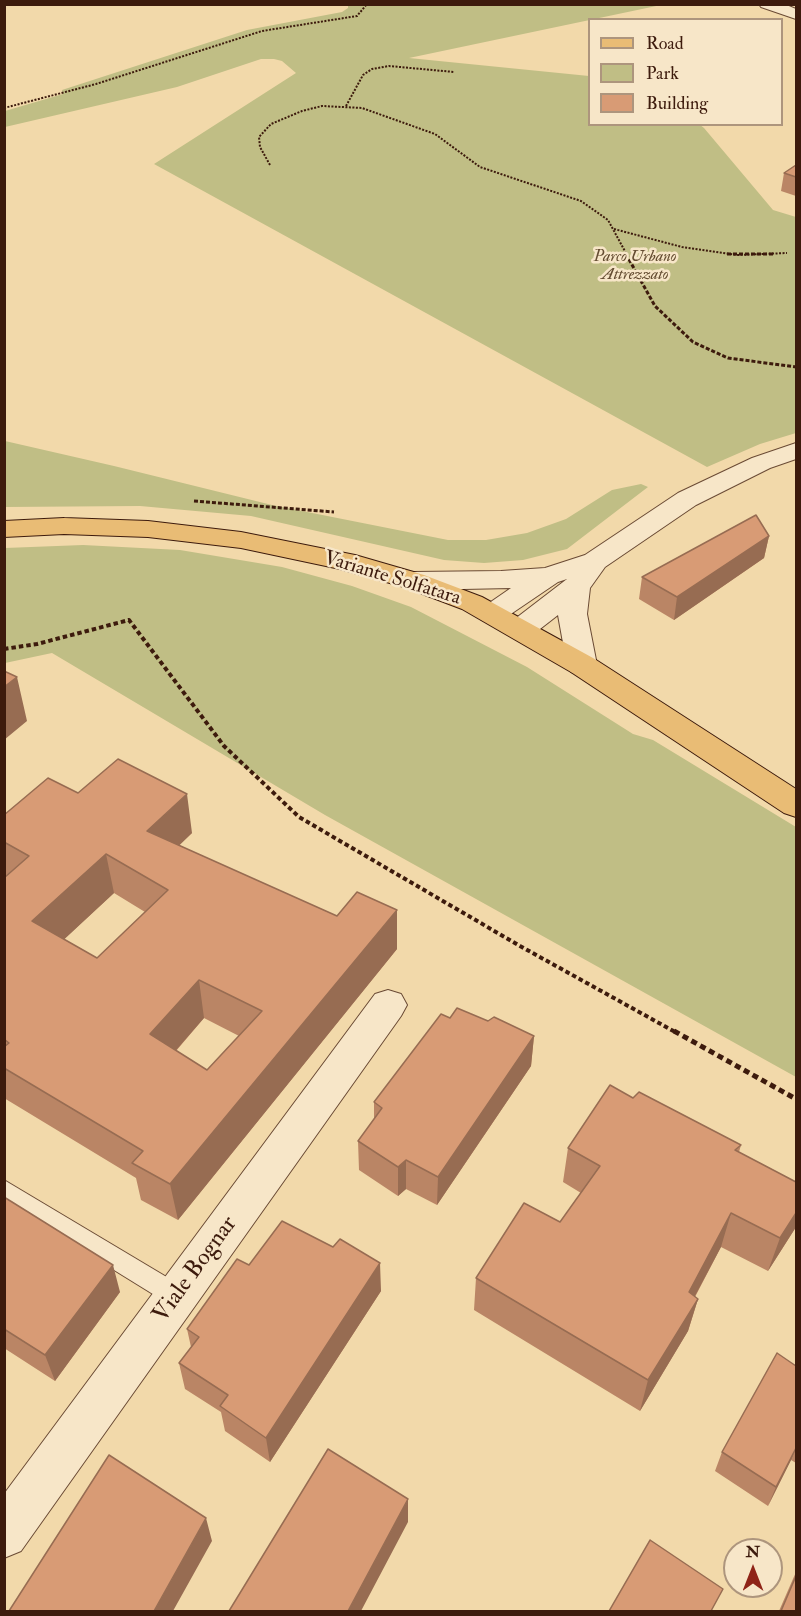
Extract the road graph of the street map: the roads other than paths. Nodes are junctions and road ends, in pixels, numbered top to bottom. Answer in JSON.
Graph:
{"nodes":[{"id":1,"x":767,"y":4,"type":"edge"},
{"id":2,"x":796,"y":14,"type":"edge"},
{"id":3,"x":796,"y":451,"type":"edge"},
{"id":4,"x":4,"y":529,"type":"edge"},
{"id":5,"x":595,"y":561,"type":"junction"},
{"id":6,"x":548,"y":576,"type":"junction"},
{"id":7,"x":414,"y":581,"type":"junction"},
{"id":8,"x":576,"y":587,"type":"junction"},
{"id":9,"x":492,"y":614,"type":"junction"},
{"id":10,"x":521,"y":629,"type":"junction"},
{"id":11,"x":582,"y":665,"type":"junction"},
{"id":12,"x":796,"y":805,"type":"edge"},
{"id":13,"x":388,"y":1005,"type":"dead end"},
{"id":14,"x":4,"y":1190,"type":"edge"},
{"id":15,"x":177,"y":1296,"type":"junction"},
{"id":16,"x":4,"y":1534,"type":"edge"}],
"edges":[{"from":1,"to":2,"type":"street"},
{"from":3,"to":5,"type":"street"},
{"from":4,"to":7,"type":"main road","name":"Variante Solfatara"},
{"from":5,"to":6,"type":"street"},
{"from":5,"to":8,"type":"street"},
{"from":6,"to":7,"type":"street"},
{"from":6,"to":9,"type":"street"},
{"from":7,"to":9,"type":"main road","name":"Variante Solfatara"},
{"from":8,"to":10,"type":"street"},
{"from":8,"to":11,"type":"street"},
{"from":9,"to":10,"type":"main road","name":"Variante Solfatara"},
{"from":10,"to":11,"type":"main road","name":"Variante Solfatara"},
{"from":11,"to":12,"type":"main road","name":"Variante Solfatara"},
{"from":13,"to":15,"type":"street","name":"Viale Bognar"},
{"from":14,"to":15,"type":"lane"},
{"from":15,"to":16,"type":"street","name":"Viale Bognar"}]}
